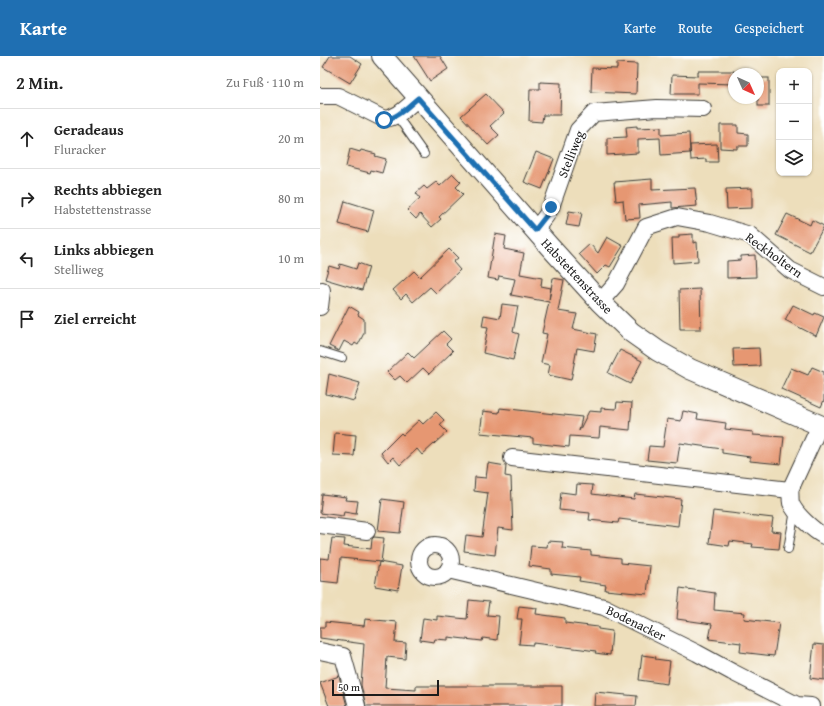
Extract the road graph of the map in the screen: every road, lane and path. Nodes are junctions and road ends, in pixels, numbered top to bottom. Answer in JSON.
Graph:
{"nodes":[{"id":1,"x":382,"y":56,"type":"edge"},
{"id":2,"x":320,"y":96,"type":"edge"},
{"id":3,"x":418,"y":98,"type":"junction"},
{"id":4,"x":704,"y":109,"type":"dead end"},
{"id":5,"x":397,"y":116,"type":"junction"},
{"id":6,"x":424,"y":154,"type":"dead end"},
{"id":7,"x":535,"y":230,"type":"junction"},
{"id":8,"x":824,"y":287,"type":"edge"},
{"id":9,"x":322,"y":290,"type":"dead end"},
{"id":10,"x":600,"y":302,"type":"junction"},
{"id":11,"x":320,"y":307,"type":"edge"},
{"id":12,"x":320,"y":351,"type":"edge"},
{"id":13,"x":342,"y":358,"type":"dead end"},
{"id":14,"x":822,"y":426,"type":"edge"},
{"id":15,"x":512,"y":458,"type":"dead end"},
{"id":16,"x":790,"y":490,"type":"junction"},
{"id":17,"x":795,"y":511,"type":"junction"},
{"id":18,"x":320,"y":525,"type":"edge"},
{"id":19,"x":367,"y":531,"type":"dead end"},
{"id":20,"x":824,"y":536,"type":"edge"},
{"id":21,"x":788,"y":549,"type":"dead end"},
{"id":22,"x":448,"y":570,"type":"dead end"},
{"id":23,"x":320,"y":651,"type":"edge"},
{"id":24,"x":357,"y":706,"type":"edge"},
{"id":25,"x":811,"y":706,"type":"edge"}],
"edges":[{"from":1,"to":3,"type":"street","name":"Habstettenstrasse"},
{"from":2,"to":5,"type":"street"},
{"from":3,"to":5,"type":"street"},
{"from":3,"to":7,"type":"street","name":"Habstettenstrasse"},
{"from":4,"to":7,"type":"street","name":"Stelliweg"},
{"from":5,"to":6,"type":"lane"},
{"from":7,"to":10,"type":"street","name":"Habstettenstrasse"},
{"from":8,"to":10,"type":"street","name":"Reckholtern"},
{"from":9,"to":11,"type":"street"},
{"from":10,"to":14,"type":"street","name":"Habstettenstrasse"},
{"from":12,"to":13,"type":"lane"},
{"from":14,"to":16,"type":"street"},
{"from":15,"to":16,"type":"street"},
{"from":16,"to":17,"type":"street"},
{"from":17,"to":20,"type":"street"},
{"from":17,"to":21,"type":"lane"},
{"from":18,"to":19,"type":"street"},
{"from":22,"to":25,"type":"street","name":"Bodenacker"},
{"from":23,"to":24,"type":"street"}]}
